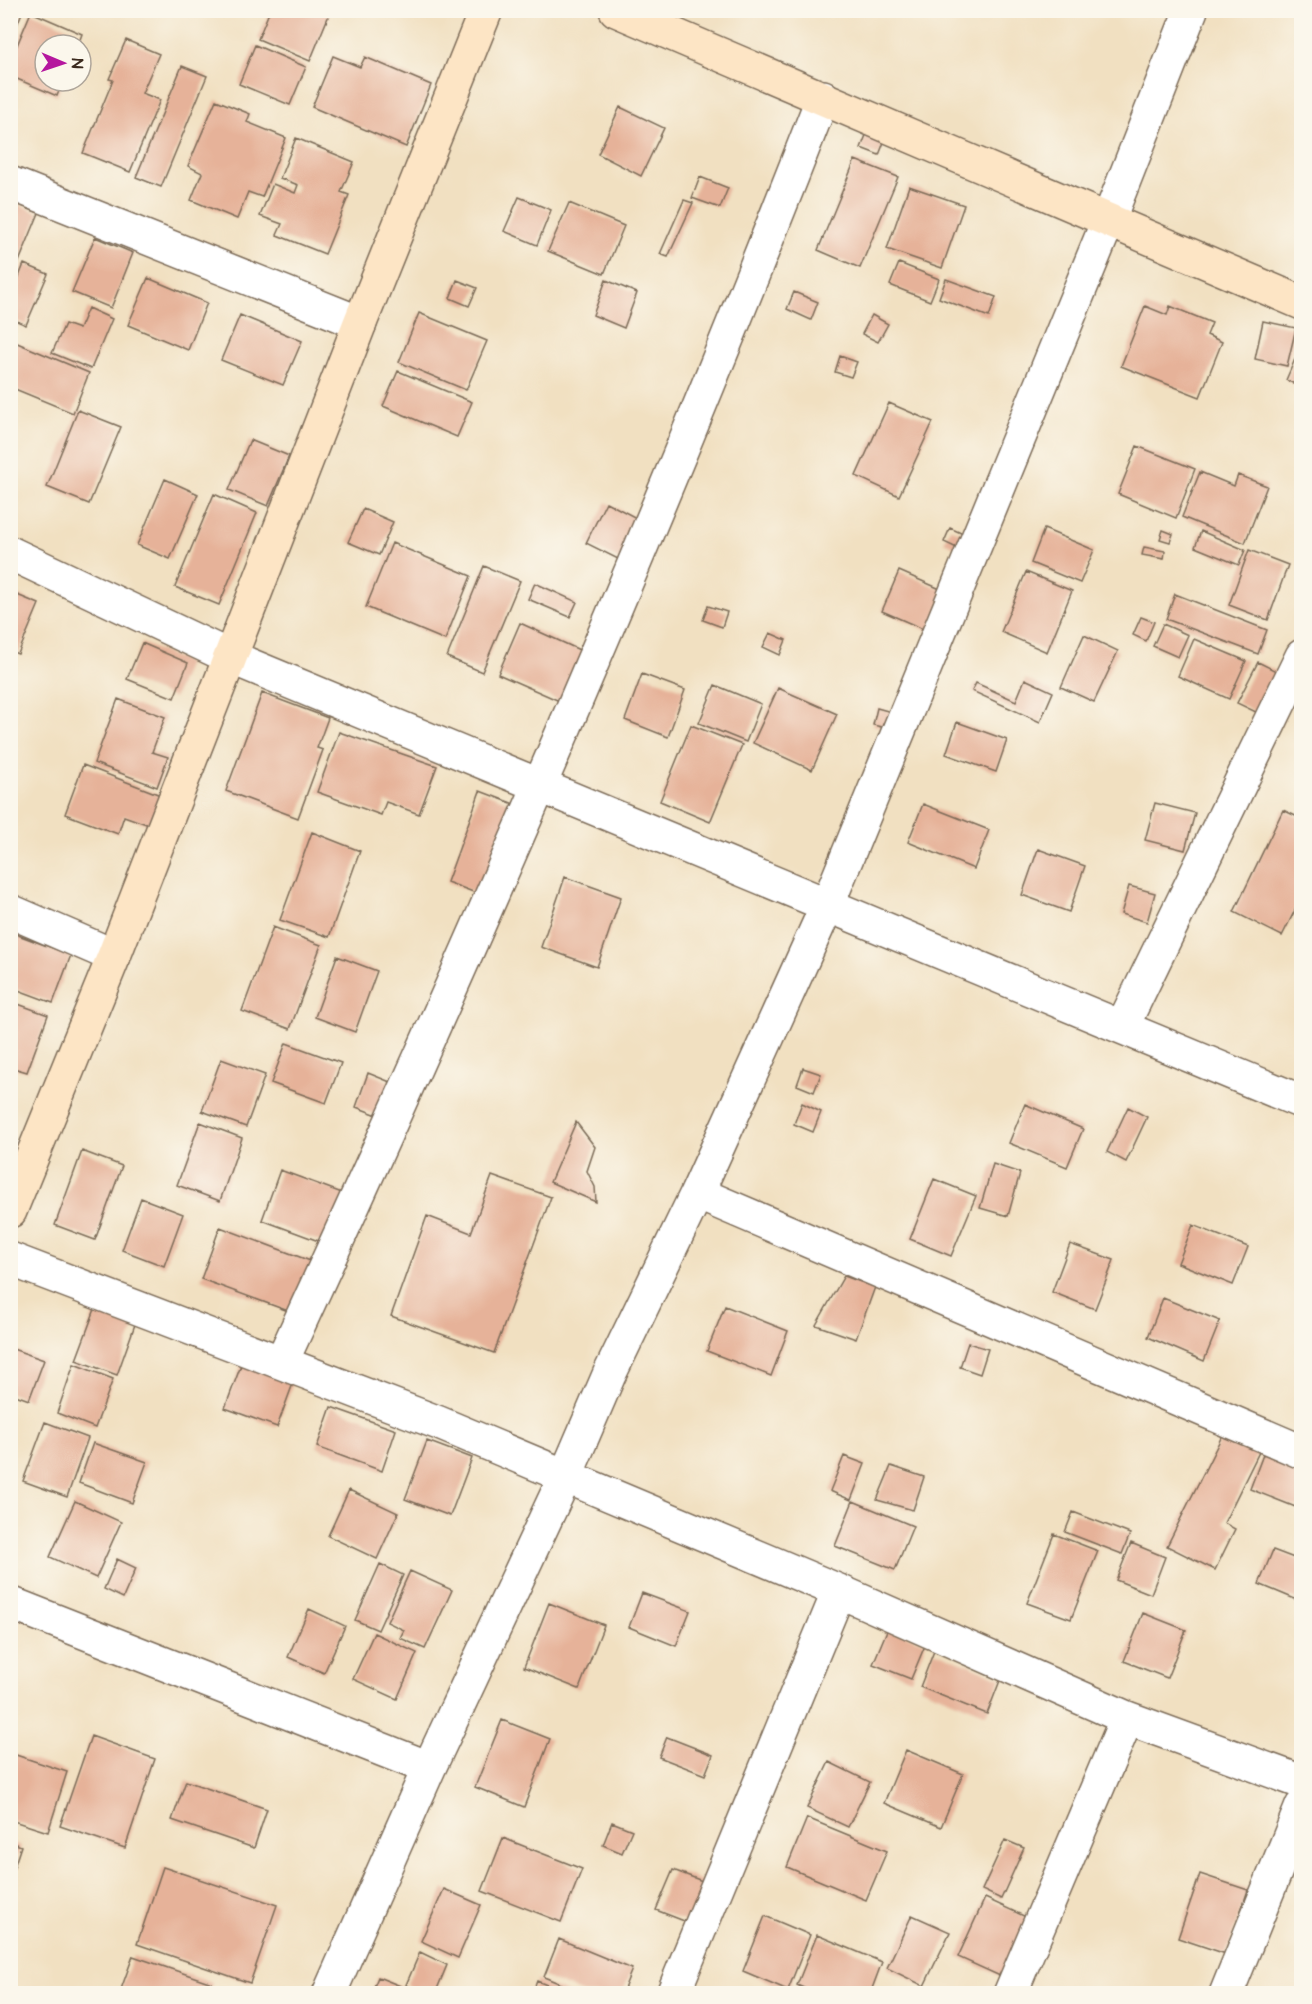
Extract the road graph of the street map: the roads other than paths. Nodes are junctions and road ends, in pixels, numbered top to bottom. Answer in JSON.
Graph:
{"nodes":[{"id":1,"x":486,"y":10,"type":"edge"},
{"id":2,"x":616,"y":10,"type":"edge"},
{"id":3,"x":1191,"y":10,"type":"edge"},
{"id":4,"x":823,"y":97,"type":"junction"},
{"id":5,"x":10,"y":183,"type":"edge"},
{"id":6,"x":1108,"y":221,"type":"junction"},
{"id":7,"x":1302,"y":303,"type":"edge"},
{"id":8,"x":360,"y":323,"type":"junction"},
{"id":9,"x":10,"y":554,"type":"edge"},
{"id":10,"x":1302,"y":656,"type":"edge"},
{"id":11,"x":230,"y":657,"type":"junction"},
{"id":12,"x":541,"y":784,"type":"junction"},
{"id":13,"x":827,"y":906,"type":"junction"},
{"id":14,"x":10,"y":911,"type":"edge"},
{"id":15,"x":114,"y":956,"type":"junction"},
{"id":16,"x":1122,"y":1027,"type":"junction"},
{"id":17,"x":1302,"y":1102,"type":"edge"},
{"id":18,"x":697,"y":1193,"type":"junction"},
{"id":19,"x":10,"y":1211,"type":"edge"},
{"id":20,"x":10,"y":1259,"type":"edge"},
{"id":21,"x":282,"y":1361,"type":"junction"},
{"id":22,"x":1302,"y":1452,"type":"edge"},
{"id":23,"x":566,"y":1475,"type":"junction"},
{"id":24,"x":839,"y":1591,"type":"junction"},
{"id":25,"x":10,"y":1603,"type":"edge"},
{"id":26,"x":1127,"y":1718,"type":"junction"},
{"id":27,"x":429,"y":1768,"type":"junction"},
{"id":28,"x":1302,"y":1782,"type":"edge"},
{"id":29,"x":1302,"y":1806,"type":"edge"},
{"id":30,"x":329,"y":1994,"type":"edge"},
{"id":31,"x":673,"y":1994,"type":"edge"},
{"id":32,"x":1010,"y":1994,"type":"edge"},
{"id":33,"x":1226,"y":1994,"type":"edge"}],
"edges":[{"from":1,"to":8,"type":"street"},
{"from":2,"to":4,"type":"street"},
{"from":3,"to":6,"type":"street"},
{"from":4,"to":6,"type":"street"},
{"from":4,"to":12,"type":"street"},
{"from":5,"to":8,"type":"street"},
{"from":6,"to":7,"type":"street"},
{"from":6,"to":13,"type":"street"},
{"from":8,"to":11,"type":"street"},
{"from":9,"to":11,"type":"street"},
{"from":10,"to":16,"type":"street"},
{"from":11,"to":12,"type":"street"},
{"from":11,"to":15,"type":"street"},
{"from":12,"to":13,"type":"street"},
{"from":12,"to":21,"type":"street"},
{"from":13,"to":16,"type":"street"},
{"from":13,"to":18,"type":"street"},
{"from":14,"to":15,"type":"street"},
{"from":15,"to":19,"type":"street"},
{"from":16,"to":17,"type":"street"},
{"from":18,"to":22,"type":"street"},
{"from":18,"to":23,"type":"street"},
{"from":20,"to":21,"type":"street"},
{"from":21,"to":23,"type":"street"},
{"from":23,"to":24,"type":"street"},
{"from":23,"to":27,"type":"street"},
{"from":24,"to":26,"type":"street"},
{"from":24,"to":31,"type":"street"},
{"from":25,"to":27,"type":"street"},
{"from":26,"to":28,"type":"street"},
{"from":26,"to":32,"type":"street"},
{"from":27,"to":30,"type":"street"},
{"from":29,"to":33,"type":"street"}]}
